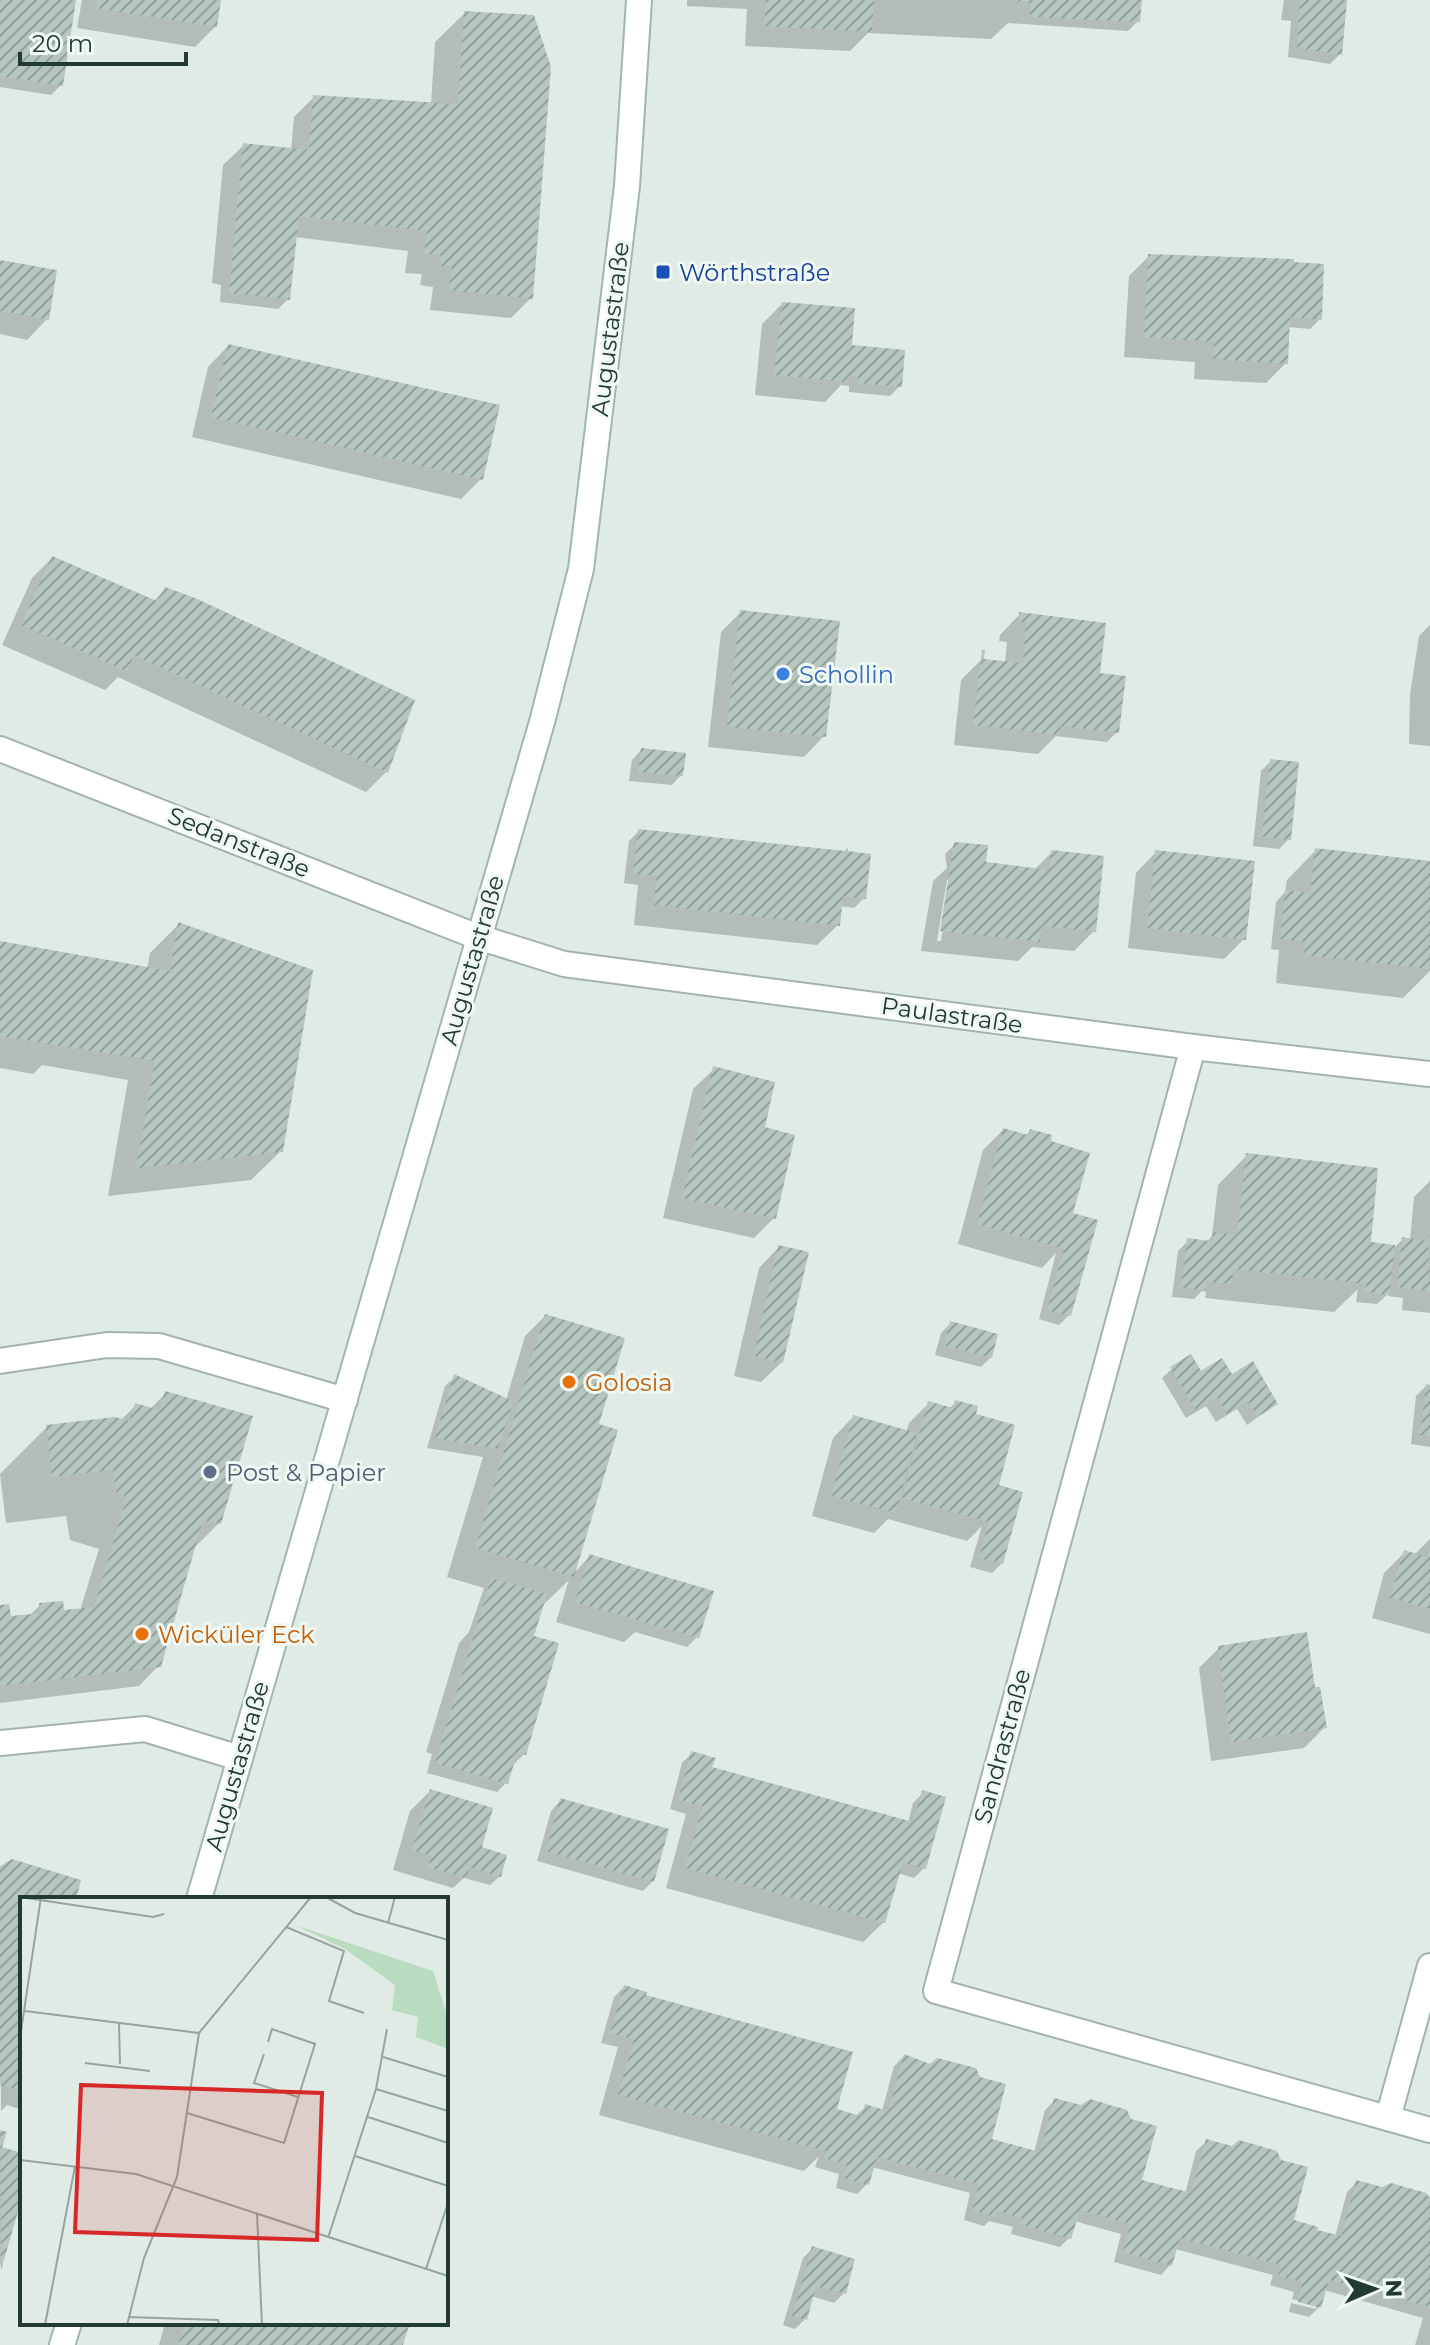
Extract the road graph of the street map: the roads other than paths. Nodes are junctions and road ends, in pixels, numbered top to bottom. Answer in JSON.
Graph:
{"nodes":[{"id":1,"x":639,"y":0,"type":"edge"},
{"id":2,"x":0,"y":749,"type":"edge"},
{"id":3,"x":478,"y":937,"type":"junction"},
{"id":4,"x":1193,"y":1047,"type":"junction"},
{"id":5,"x":1430,"y":1074,"type":"edge"},
{"id":6,"x":0,"y":1361,"type":"edge"},
{"id":7,"x":345,"y":1400,"type":"junction"},
{"id":8,"x":0,"y":1743,"type":"edge"},
{"id":9,"x":239,"y":1758,"type":"junction"},
{"id":10,"x":200,"y":1897,"type":"edge"},
{"id":11,"x":1430,"y":1966,"type":"edge"},
{"id":12,"x":1388,"y":2118,"type":"junction"},
{"id":13,"x":1430,"y":2130,"type":"edge"},
{"id":14,"x":68,"y":2325,"type":"edge"},
{"id":15,"x":62,"y":2345,"type":"edge"}],
"edges":[{"from":1,"to":3,"type":"street","name":"Augustastraße"},
{"from":2,"to":3,"type":"street","name":"Sedanstraße"},
{"from":3,"to":4,"type":"street","name":"Paulastraße"},
{"from":3,"to":7,"type":"street","name":"Augustastraße"},
{"from":4,"to":5,"type":"street","name":"Paulastraße"},
{"from":4,"to":12,"type":"street","name":"Sandrastraße"},
{"from":6,"to":7,"type":"street"},
{"from":7,"to":9,"type":"street","name":"Augustastraße"},
{"from":8,"to":9,"type":"street"},
{"from":9,"to":10,"type":"street","name":"Augustastraße"},
{"from":11,"to":12,"type":"street"},
{"from":12,"to":13,"type":"street","name":"Sandrastraße"},
{"from":14,"to":15,"type":"street"}]}
